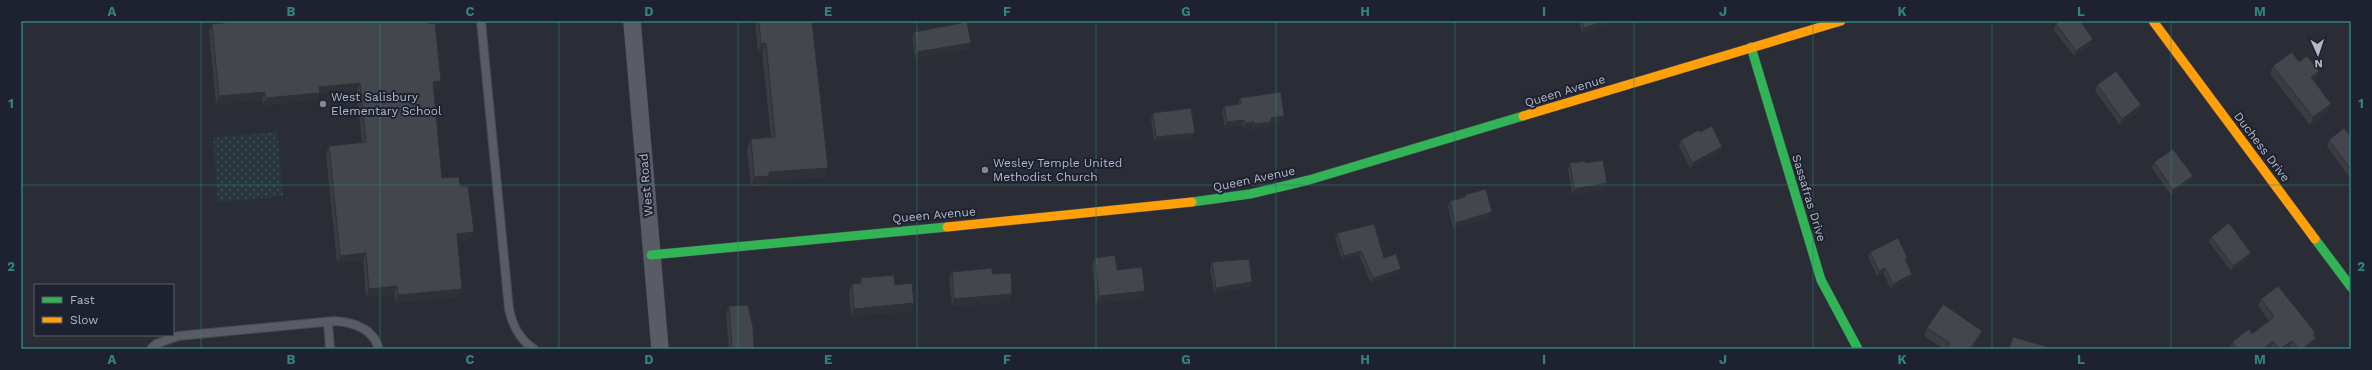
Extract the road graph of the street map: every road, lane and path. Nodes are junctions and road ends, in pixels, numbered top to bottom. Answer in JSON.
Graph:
{"nodes":[{"id":1,"x":481,"y":21,"type":"edge"},
{"id":2,"x":632,"y":21,"type":"edge"},
{"id":3,"x":1841,"y":21,"type":"edge"},
{"id":4,"x":2154,"y":21,"type":"edge"},
{"id":5,"x":1751,"y":47,"type":"junction"},
{"id":6,"x":651,"y":255,"type":"junction"},
{"id":7,"x":2351,"y":287,"type":"edge"},
{"id":8,"x":328,"y":322,"type":"junction"},
{"id":9,"x":150,"y":349,"type":"edge"},
{"id":10,"x":330,"y":349,"type":"edge"},
{"id":11,"x":379,"y":349,"type":"edge"},
{"id":12,"x":534,"y":349,"type":"edge"},
{"id":13,"x":660,"y":349,"type":"edge"},
{"id":14,"x":1858,"y":349,"type":"edge"}],
"edges":[{"from":1,"to":12,"type":"lane"},
{"from":2,"to":6,"type":"street","name":"West Road"},
{"from":3,"to":5,"type":"street","name":"Queen Avenue"},
{"from":4,"to":7,"type":"street","name":"Duchess Drive"},
{"from":5,"to":6,"type":"street","name":"Queen Avenue"},
{"from":5,"to":14,"type":"street","name":"Sassafras Drive"},
{"from":6,"to":13,"type":"street","name":"West Road"},
{"from":8,"to":9,"type":"lane"},
{"from":8,"to":10,"type":"lane"},
{"from":8,"to":11,"type":"lane"}]}
